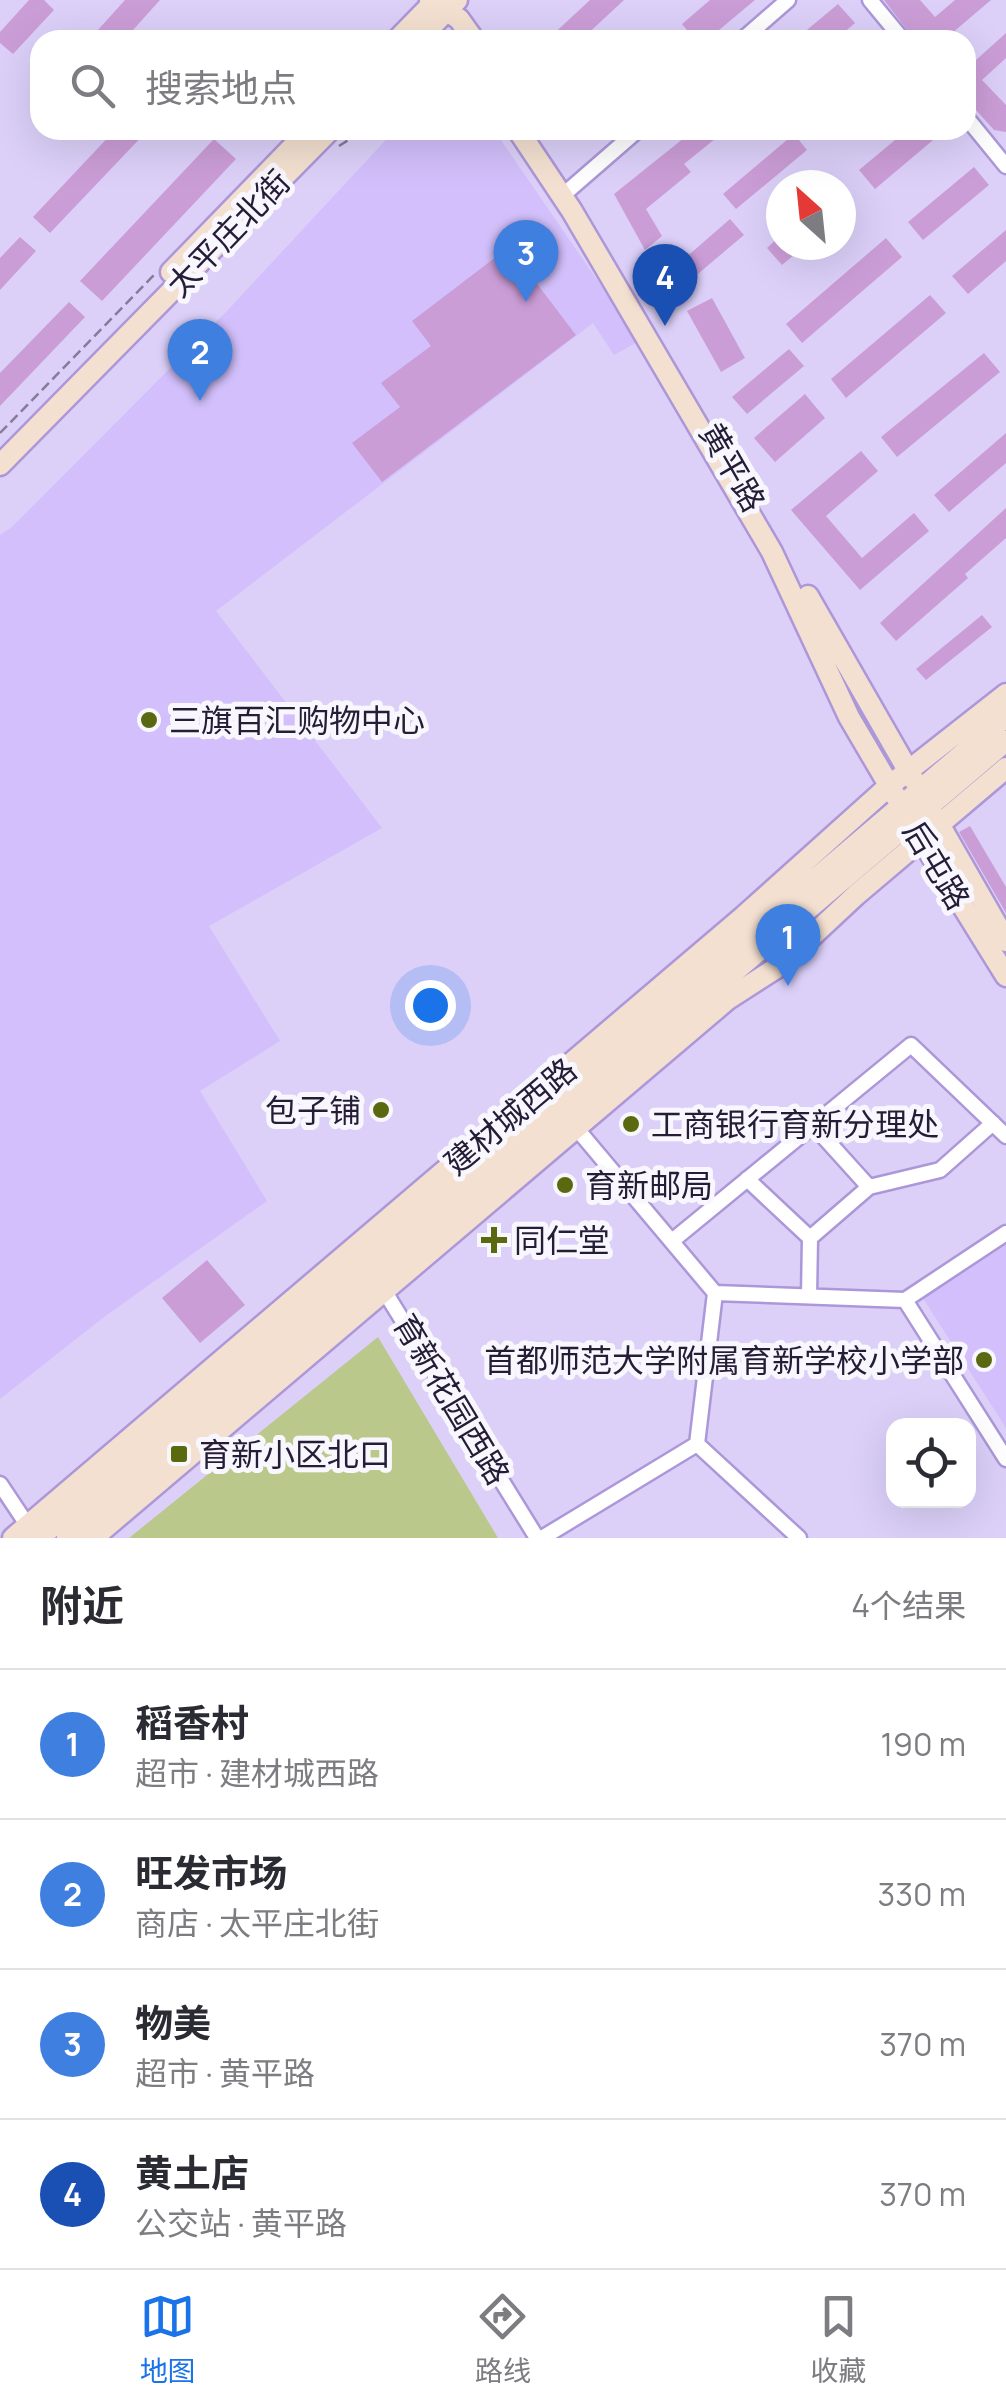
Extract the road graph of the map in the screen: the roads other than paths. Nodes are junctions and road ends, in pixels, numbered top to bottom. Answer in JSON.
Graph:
{"nodes":[{"id":1,"x":788,"y":0,"type":"edge"},
{"id":2,"x":870,"y":0,"type":"edge"},
{"id":3,"x":441,"y":5,"type":"edge"},
{"id":4,"x":410,"y":30,"type":"edge"},
{"id":5,"x":425,"y":30,"type":"edge"},
{"id":6,"x":452,"y":30,"type":"edge"},
{"id":7,"x":467,"y":30,"type":"edge"},
{"id":8,"x":754,"y":30,"type":"edge"},
{"id":9,"x":894,"y":30,"type":"edge"},
{"id":10,"x":976,"y":129,"type":"edge"},
{"id":11,"x":299,"y":140,"type":"edge"},
{"id":12,"x":320,"y":140,"type":"edge"},
{"id":13,"x":526,"y":140,"type":"edge"},
{"id":14,"x":539,"y":140,"type":"edge"},
{"id":15,"x":626,"y":140,"type":"edge"},
{"id":16,"x":1006,"y":166,"type":"edge"},
{"id":17,"x":567,"y":191,"type":"junction"},
{"id":18,"x":0,"y":446,"type":"edge"},
{"id":19,"x":0,"y":465,"type":"edge"},
{"id":20,"x":1006,"y":694,"type":"edge"},
{"id":21,"x":1006,"y":717,"type":"edge"},
{"id":22,"x":1006,"y":741,"type":"edge"},
{"id":23,"x":1006,"y":768,"type":"edge"},
{"id":24,"x":908,"y":770,"type":"junction"},
{"id":25,"x":888,"y":786,"type":"junction"},
{"id":26,"x":929,"y":806,"type":"junction"},
{"id":27,"x":911,"y":822,"type":"junction"},
{"id":28,"x":1006,"y":941,"type":"edge"},
{"id":29,"x":1006,"y":976,"type":"edge"},
{"id":30,"x":571,"y":1122,"type":"junction"},
{"id":31,"x":993,"y":1123,"type":"junction"},
{"id":32,"x":814,"y":1124,"type":"junction"},
{"id":33,"x":1006,"y":1136,"type":"edge"},
{"id":34,"x":747,"y":1179,"type":"junction"},
{"id":35,"x":869,"y":1187,"type":"junction"},
{"id":36,"x":1006,"y":1234,"type":"edge"},
{"id":37,"x":810,"y":1238,"type":"junction"},
{"id":38,"x":672,"y":1241,"type":"junction"},
{"id":39,"x":374,"y":1277,"type":"junction"},
{"id":40,"x":715,"y":1292,"type":"junction"},
{"id":41,"x":809,"y":1296,"type":"junction"},
{"id":42,"x":904,"y":1300,"type":"junction"},
{"id":43,"x":697,"y":1444,"type":"junction"},
{"id":44,"x":1006,"y":1459,"type":"edge"},
{"id":45,"x":0,"y":1484,"type":"edge"},
{"id":46,"x":29,"y":1535,"type":"edge"},
{"id":47,"x":67,"y":1538,"type":"edge"},
{"id":48,"x":93,"y":1538,"type":"edge"},
{"id":49,"x":540,"y":1538,"type":"edge"},
{"id":50,"x":798,"y":1538,"type":"edge"}],
"edges":[{"from":1,"to":8,"type":"street"},
{"from":2,"to":9,"type":"street"},
{"from":3,"to":4,"type":"main road"},
{"from":3,"to":5,"type":"main road"},
{"from":3,"to":6,"type":"main road"},
{"from":3,"to":7,"type":"main road"},
{"from":10,"to":16,"type":"street"},
{"from":11,"to":18,"type":"main road","name":"太平庄北街"},
{"from":12,"to":19,"type":"main road","name":"太平庄北街"},
{"from":13,"to":17,"type":"main road","name":"黄平路"},
{"from":14,"to":17,"type":"main road","name":"黄平路"},
{"from":15,"to":17,"type":"street"},
{"from":17,"to":24,"type":"main road","name":"黄平路"},
{"from":17,"to":25,"type":"main road","name":"黄平路"},
{"from":20,"to":24,"type":"main road","name":"建材城西路"},
{"from":21,"to":26,"type":"main road","name":"建材城西路"},
{"from":22,"to":26,"type":"main road","name":"建材城西路"},
{"from":23,"to":26,"type":"main road","name":"建材城西路"},
{"from":24,"to":25,"type":"main road","name":"建材城西路"},
{"from":24,"to":26,"type":"main road","name":"黄平路"},
{"from":25,"to":27,"type":"main road","name":"黄平路"},
{"from":25,"to":46,"type":"main road","name":"建材城西路"},
{"from":26,"to":27,"type":"main road","name":"建材城西路"},
{"from":26,"to":27,"type":"main road","name":"建材城西路"},
{"from":26,"to":28,"type":"main road","name":"后屯路"},
{"from":27,"to":29,"type":"main road","name":"后屯路"},
{"from":27,"to":30,"type":"main road","name":"建材城西路"},
{"from":27,"to":39,"type":"main road","name":"建材城西路"},
{"from":30,"to":38,"type":"street"},
{"from":30,"to":39,"type":"main road","name":"建材城西路"},
{"from":31,"to":32,"type":"street"},
{"from":31,"to":33,"type":"street"},
{"from":31,"to":35,"type":"street"},
{"from":32,"to":34,"type":"street"},
{"from":32,"to":35,"type":"street"},
{"from":34,"to":37,"type":"street"},
{"from":34,"to":38,"type":"street"},
{"from":35,"to":37,"type":"street"},
{"from":36,"to":42,"type":"street"},
{"from":37,"to":41,"type":"street"},
{"from":38,"to":40,"type":"street"},
{"from":39,"to":46,"type":"main road","name":"建材城西路"},
{"from":39,"to":47,"type":"main road","name":"建材城西路"},
{"from":39,"to":48,"type":"main road","name":"建材城西路"},
{"from":39,"to":49,"type":"street","name":"育新花园西路"},
{"from":40,"to":41,"type":"street"},
{"from":40,"to":43,"type":"street"},
{"from":41,"to":42,"type":"street"},
{"from":42,"to":44,"type":"street"},
{"from":43,"to":49,"type":"street"},
{"from":43,"to":50,"type":"street"},
{"from":45,"to":46,"type":"street"}]}
